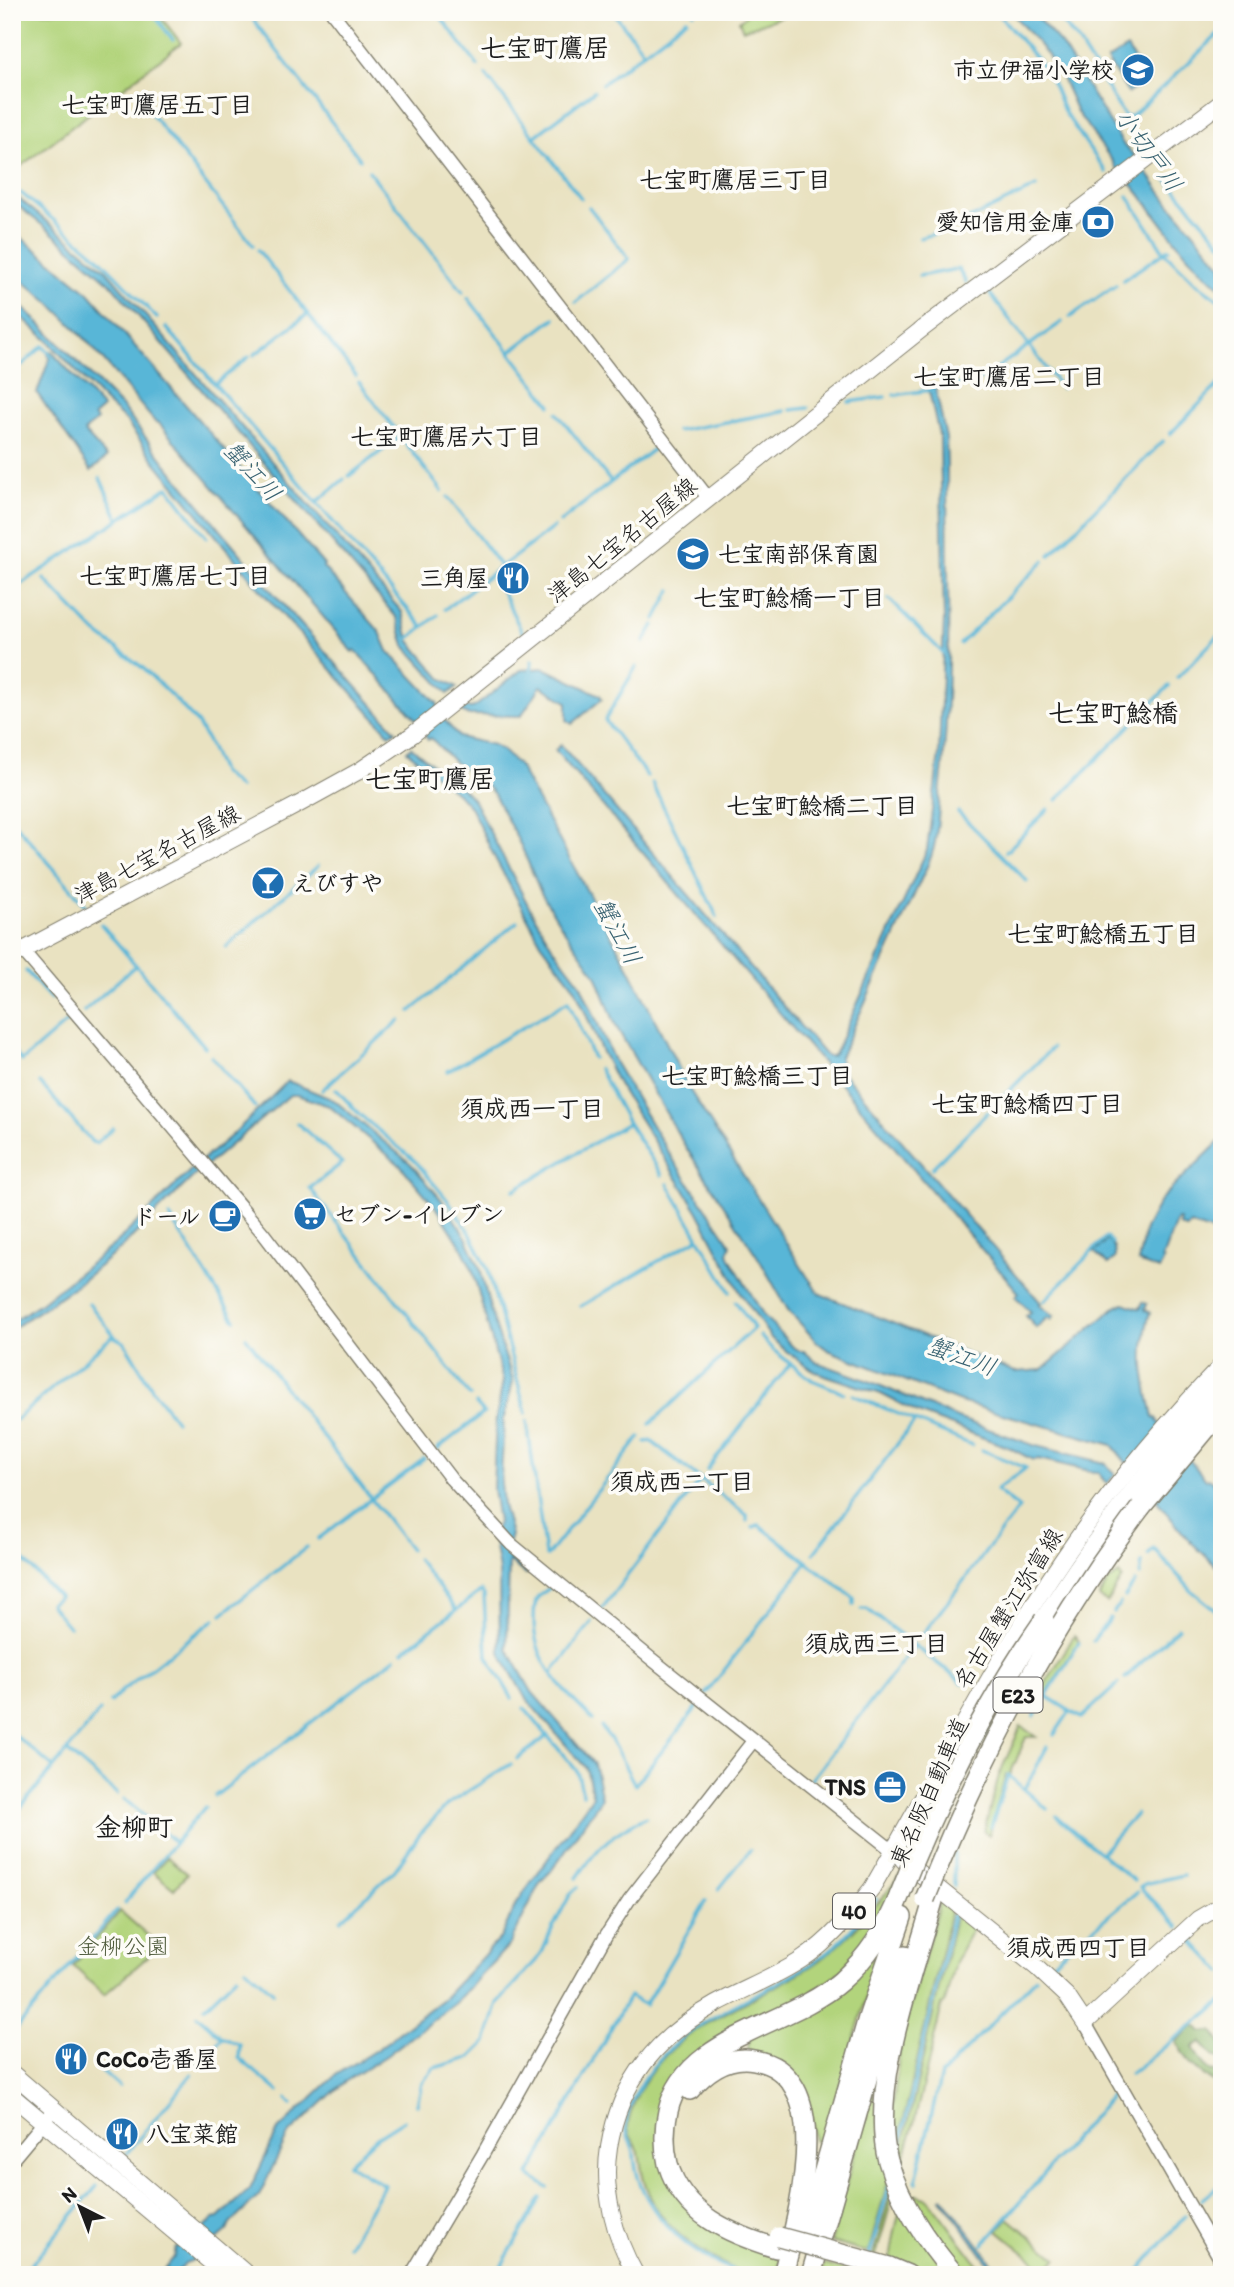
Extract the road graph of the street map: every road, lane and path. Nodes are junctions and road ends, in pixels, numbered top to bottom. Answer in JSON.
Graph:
{"nodes":[{"id":1,"x":332,"y":12,"type":"edge"},
{"id":2,"x":1222,"y":102,"type":"edge"},
{"id":3,"x":709,"y":499,"type":"junction"},
{"id":4,"x":16,"y":948,"type":"edge"},
{"id":5,"x":1222,"y":1365,"type":"edge"},
{"id":6,"x":1222,"y":1386,"type":"edge"},
{"id":7,"x":1222,"y":1410,"type":"edge"},
{"id":8,"x":753,"y":1741,"type":"junction"},
{"id":9,"x":893,"y":1852,"type":"junction"},
{"id":10,"x":917,"y":1898,"type":"junction"},
{"id":11,"x":1222,"y":1905,"type":"edge"},
{"id":12,"x":1085,"y":2023,"type":"junction"},
{"id":13,"x":12,"y":2073,"type":"edge"},
{"id":14,"x":12,"y":2096,"type":"edge"},
{"id":15,"x":55,"y":2110,"type":"junction"},
{"id":16,"x":44,"y":2123,"type":"junction"},
{"id":17,"x":12,"y":2160,"type":"edge"},
{"id":18,"x":183,"y":2230,"type":"junction"},
{"id":19,"x":778,"y":2243,"type":"junction"},
{"id":20,"x":213,"y":2255,"type":"junction"},
{"id":21,"x":1222,"y":2262,"type":"edge"},
{"id":22,"x":881,"y":2271,"type":"edge"},
{"id":23,"x":226,"y":2275,"type":"edge"},
{"id":24,"x":248,"y":2275,"type":"edge"},
{"id":25,"x":411,"y":2275,"type":"edge"},
{"id":26,"x":636,"y":2275,"type":"edge"},
{"id":27,"x":783,"y":2275,"type":"edge"},
{"id":28,"x":794,"y":2275,"type":"edge"},
{"id":29,"x":811,"y":2275,"type":"edge"},
{"id":30,"x":908,"y":2275,"type":"edge"},
{"id":31,"x":955,"y":2275,"type":"edge"}],
"edges":[{"from":1,"to":3,"type":"street"},
{"from":2,"to":3,"type":"main road","name":"津島七宝名古屋線"},
{"from":3,"to":4,"type":"main road","name":"津島七宝名古屋線"},
{"from":4,"to":8,"type":"street"},
{"from":5,"to":9,"type":"main road","name":"名古屋蟹江弥富線","number":"40"},
{"from":6,"to":10,"type":"highway","bridge":true},
{"from":7,"to":10,"type":"highway","name":"東名阪自動車道","number":"E23","bridge":true},
{"from":8,"to":9,"type":"street"},
{"from":8,"to":25,"type":"street"},
{"from":9,"to":12,"type":"main road"},
{"from":9,"to":26,"type":"main road","name":"名古屋蟹江弥富線","number":"40"},
{"from":10,"to":19,"type":"highway"},
{"from":10,"to":28,"type":"highway","name":"東名阪自動車道"},
{"from":10,"to":29,"type":"highway","name":"東名阪自動車道"},
{"from":10,"to":31,"type":"highway"},
{"from":11,"to":12,"type":"main road"},
{"from":12,"to":21,"type":"street"},
{"from":13,"to":15,"type":"main road"},
{"from":14,"to":16,"type":"main road"},
{"from":15,"to":16,"type":"street"},
{"from":15,"to":18,"type":"main road"},
{"from":16,"to":17,"type":"street"},
{"from":16,"to":18,"type":"main road"},
{"from":18,"to":20,"type":"main road"},
{"from":19,"to":22,"type":"highway","bridge":true},
{"from":19,"to":27,"type":"highway"},
{"from":20,"to":23,"type":"main road"},
{"from":20,"to":24,"type":"main road"},
{"from":22,"to":30,"type":"highway"}]}
